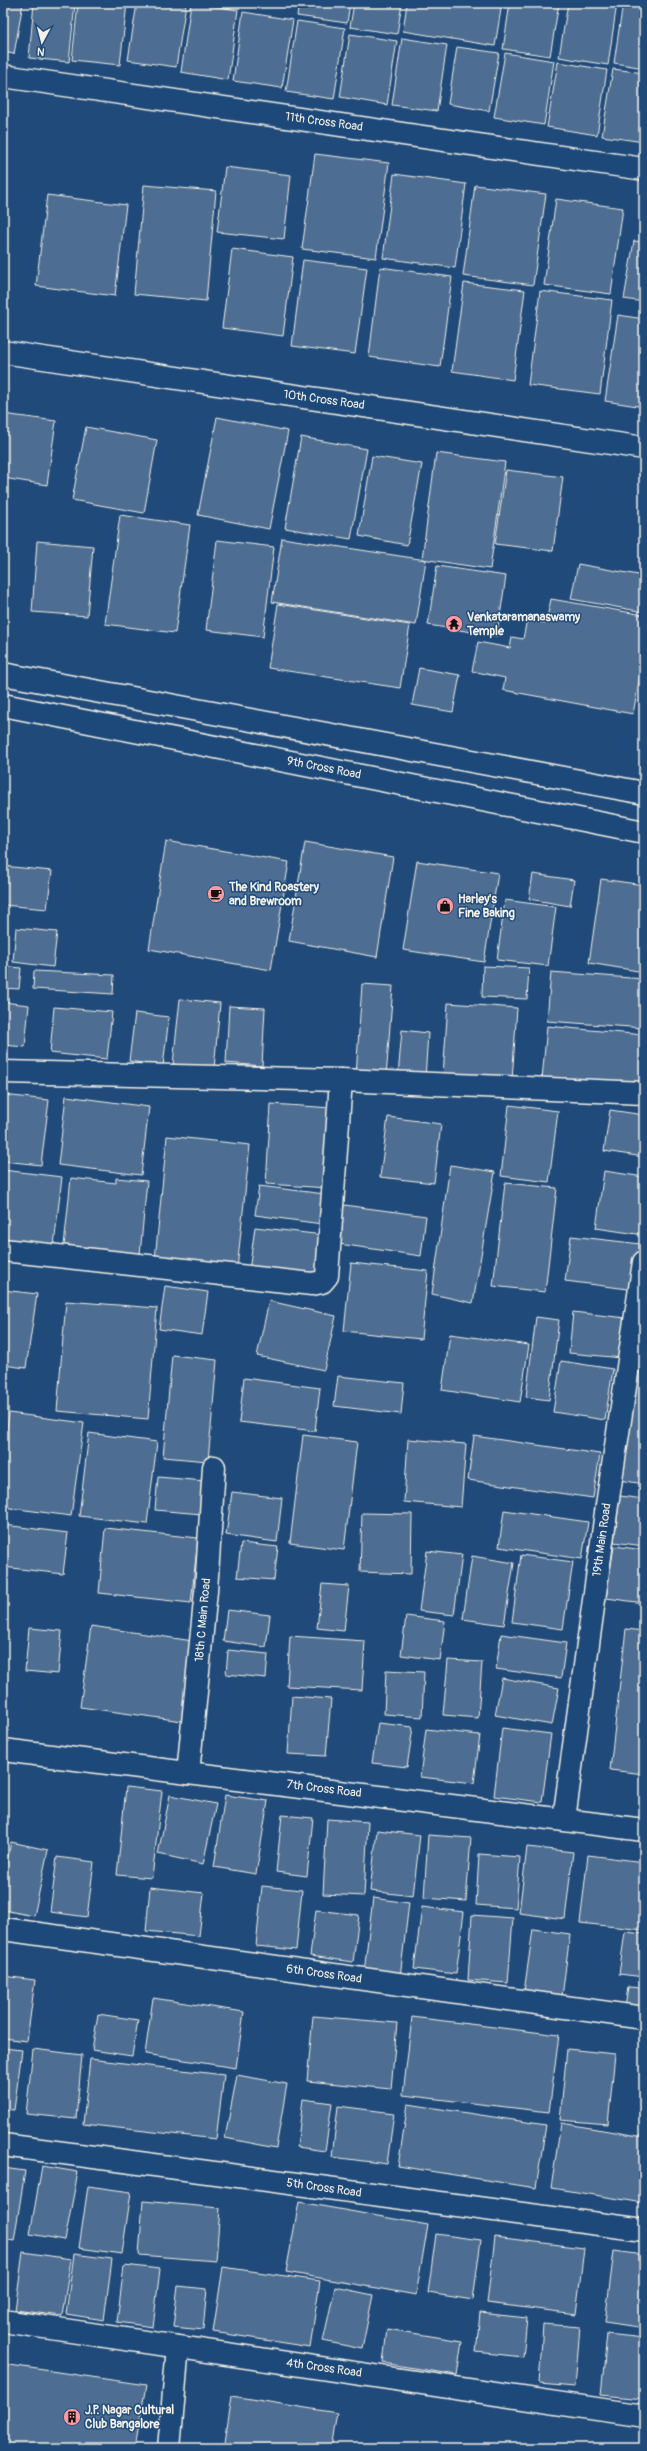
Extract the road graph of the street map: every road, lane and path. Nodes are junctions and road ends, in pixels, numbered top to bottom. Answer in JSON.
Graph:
{"nodes":[{"id":1,"x":3,"y":76,"type":"edge"},
{"id":2,"x":644,"y":169,"type":"edge"},
{"id":3,"x":3,"y":352,"type":"edge"},
{"id":4,"x":644,"y":448,"type":"edge"},
{"id":5,"x":3,"y":674,"type":"edge"},
{"id":6,"x":3,"y":705,"type":"edge"},
{"id":7,"x":644,"y":793,"type":"edge"},
{"id":8,"x":644,"y":832,"type":"edge"},
{"id":9,"x":3,"y":1072,"type":"edge"},
{"id":10,"x":341,"y":1080,"type":"junction"},
{"id":11,"x":644,"y":1093,"type":"edge"},
{"id":12,"x":3,"y":1250,"type":"edge"},
{"id":13,"x":644,"y":1262,"type":"edge"},
{"id":14,"x":214,"y":1467,"type":"dead end"},
{"id":15,"x":3,"y":1750,"type":"edge"},
{"id":16,"x":188,"y":1773,"type":"junction"},
{"id":17,"x":564,"y":1819,"type":"junction"},
{"id":18,"x":644,"y":1830,"type":"edge"},
{"id":19,"x":3,"y":1929,"type":"edge"},
{"id":20,"x":644,"y":2018,"type":"edge"},
{"id":21,"x":3,"y":2145,"type":"edge"},
{"id":22,"x":644,"y":2230,"type":"edge"},
{"id":23,"x":3,"y":2321,"type":"edge"},
{"id":24,"x":178,"y":2347,"type":"junction"},
{"id":25,"x":644,"y":2416,"type":"edge"},
{"id":26,"x":169,"y":2448,"type":"edge"}],
"edges":[{"from":1,"to":2,"type":"street","name":"11th Cross Road"},
{"from":3,"to":4,"type":"street","name":"10th Cross Road"},
{"from":5,"to":7,"type":"street"},
{"from":6,"to":8,"type":"street","name":"9th Cross Road"},
{"from":9,"to":10,"type":"street"},
{"from":10,"to":11,"type":"street"},
{"from":10,"to":12,"type":"street"},
{"from":13,"to":17,"type":"street","name":"19th Main Road"},
{"from":14,"to":16,"type":"street","name":"18th C Main Road"},
{"from":15,"to":16,"type":"street","name":"7th Cross Road"},
{"from":16,"to":17,"type":"street","name":"7th Cross Road"},
{"from":17,"to":18,"type":"street","name":"7th Cross Road"},
{"from":19,"to":20,"type":"street","name":"6th Cross Road"},
{"from":21,"to":22,"type":"street","name":"5th Cross Road"},
{"from":23,"to":24,"type":"street","name":"4th Cross Road"},
{"from":24,"to":25,"type":"street","name":"4th Cross Road"},
{"from":24,"to":26,"type":"street"}]}
